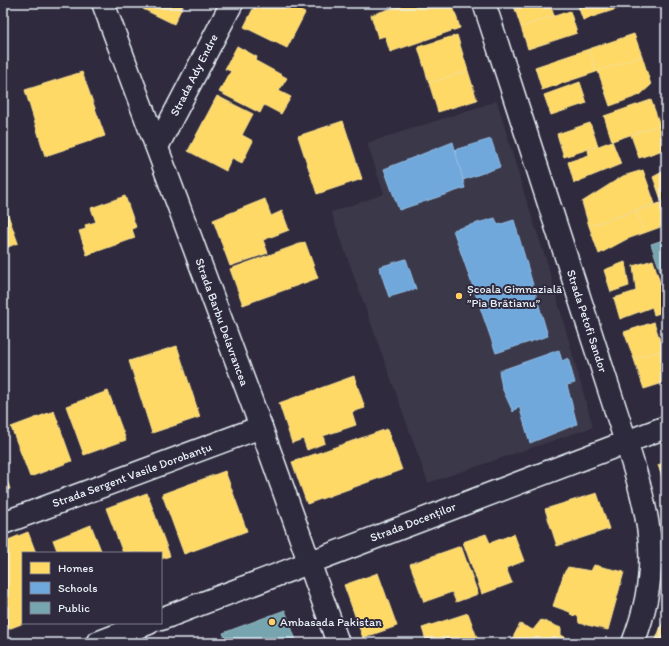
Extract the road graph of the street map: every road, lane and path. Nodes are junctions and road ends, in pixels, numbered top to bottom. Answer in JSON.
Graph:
{"nodes":[{"id":1,"x":103,"y":3,"type":"edge"},
{"id":2,"x":232,"y":3,"type":"edge"},
{"id":3,"x":484,"y":3,"type":"edge"},
{"id":4,"x":157,"y":147,"type":"junction"},
{"id":5,"x":261,"y":427,"type":"junction"},
{"id":6,"x":666,"y":427,"type":"edge"},
{"id":7,"x":626,"y":442,"type":"junction"},
{"id":8,"x":3,"y":523,"type":"edge"},
{"id":9,"x":309,"y":562,"type":"junction"},
{"id":10,"x":162,"y":618,"type":"edge"},
{"id":11,"x":146,"y":624,"type":"edge"},
{"id":12,"x":97,"y":643,"type":"edge"},
{"id":13,"x":338,"y":643,"type":"edge"},
{"id":14,"x":633,"y":643,"type":"edge"}],
"edges":[{"from":1,"to":4,"type":"street","name":"Strada Barbu Delavrancea"},
{"from":2,"to":4,"type":"street","name":"Strada Ady Endre"},
{"from":3,"to":7,"type":"street","name":"Strada Petofi Sandor"},
{"from":4,"to":5,"type":"street","name":"Strada Barbu Delavrancea"},
{"from":5,"to":8,"type":"street","name":"Strada Sergent Vasile Dorobanțu"},
{"from":5,"to":9,"type":"street","name":"Strada Barbu Delavrancea"},
{"from":6,"to":7,"type":"street","name":"Strada Docenților"},
{"from":7,"to":9,"type":"street","name":"Strada Docenților"},
{"from":7,"to":14,"type":"street","name":"Strada Petofi Sandor"},
{"from":9,"to":10,"type":"street","name":"Strada Docenților"},
{"from":9,"to":13,"type":"street","name":"Strada Barbu Delavrancea"},
{"from":11,"to":12,"type":"street"}]}
